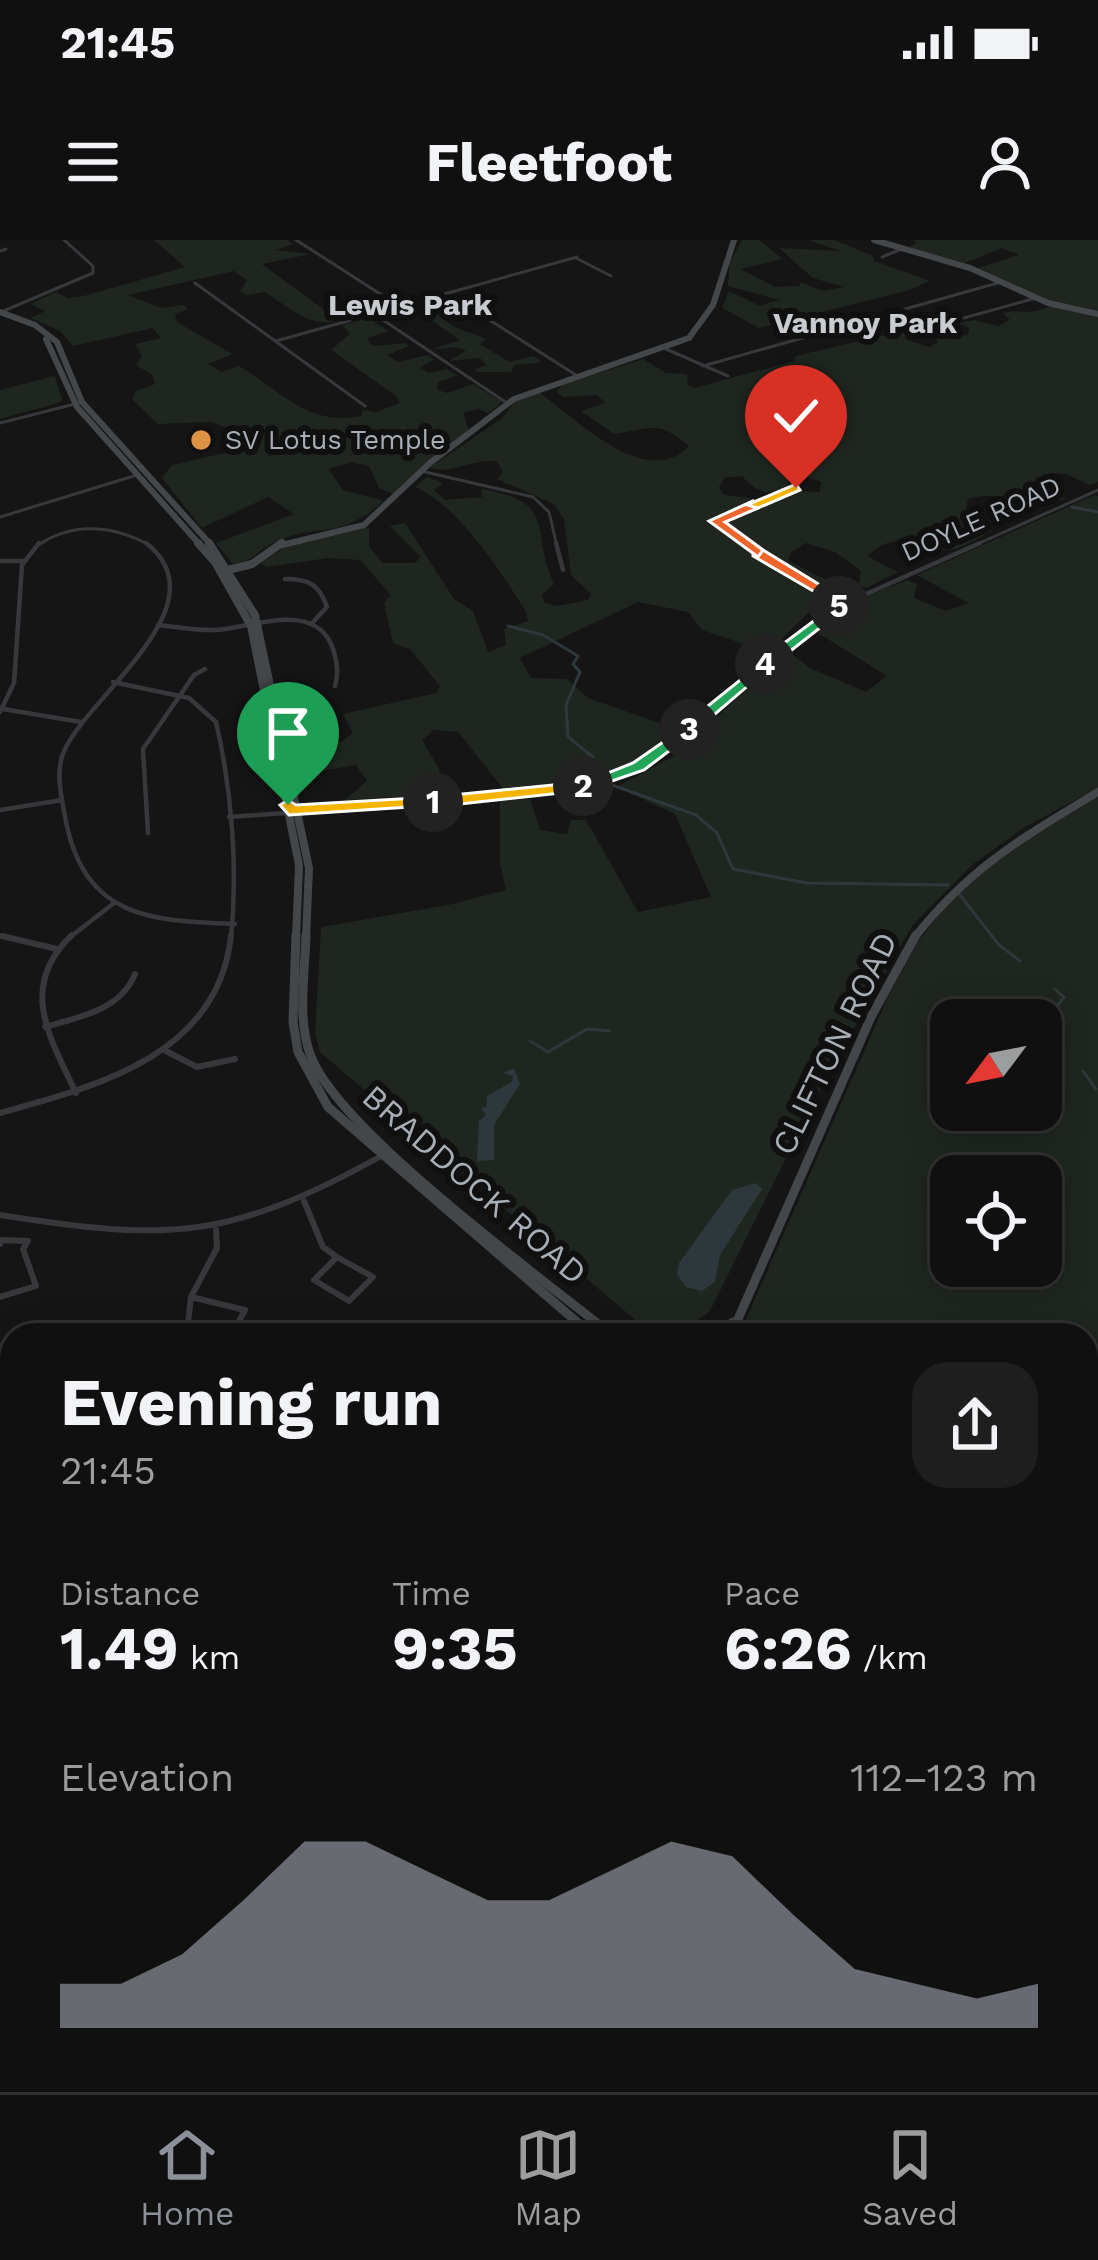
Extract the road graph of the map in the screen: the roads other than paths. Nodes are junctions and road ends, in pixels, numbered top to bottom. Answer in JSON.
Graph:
{"nodes":[{"id":1,"x":64,"y":240,"type":"edge"},
{"id":2,"x":296,"y":240,"type":"edge"},
{"id":3,"x":734,"y":240,"type":"edge"},
{"id":4,"x":874,"y":240,"type":"edge"},
{"id":5,"x":904,"y":248,"type":"junction"},
{"id":6,"x":882,"y":257,"type":"dead end"},
{"id":7,"x":611,"y":276,"type":"dead end"},
{"id":8,"x":1001,"y":282,"type":"junction"},
{"id":9,"x":195,"y":283,"type":"dead end"},
{"id":10,"x":447,"y":293,"type":"junction"},
{"id":11,"x":1036,"y":298,"type":"junction"},
{"id":12,"x":399,"y":307,"type":"junction"},
{"id":13,"x":0,"y":313,"type":"edge"},
{"id":14,"x":374,"y":314,"type":"junction"},
{"id":15,"x":1098,"y":314,"type":"edge"},
{"id":16,"x":924,"y":329,"type":"dead end"},
{"id":17,"x":276,"y":341,"type":"junction"},
{"id":18,"x":666,"y":349,"type":"junction"},
{"id":19,"x":704,"y":365,"type":"junction"},
{"id":20,"x":728,"y":376,"type":"dead end"},
{"id":21,"x":579,"y":377,"type":"junction"},
{"id":22,"x":79,"y":403,"type":"junction"},
{"id":23,"x":507,"y":403,"type":"junction"},
{"id":24,"x":364,"y":406,"type":"dead end"},
{"id":25,"x":0,"y":423,"type":"edge"},
{"id":26,"x":422,"y":471,"type":"junction"},
{"id":27,"x":137,"y":475,"type":"junction"},
{"id":28,"x":796,"y":488,"type":"dead end"},
{"id":29,"x":1098,"y":490,"type":"edge"},
{"id":30,"x":0,"y":518,"type":"edge"},
{"id":31,"x":0,"y":561,"type":"edge"},
{"id":32,"x":23,"y":561,"type":"junction"},
{"id":33,"x":563,"y":570,"type":"dead end"},
{"id":34,"x":227,"y":571,"type":"junction"},
{"id":35,"x":285,"y":579,"type":"dead end"},
{"id":36,"x":844,"y":604,"type":"junction"},
{"id":37,"x":312,"y":623,"type":"junction"},
{"id":38,"x":158,"y":625,"type":"junction"},
{"id":39,"x":255,"y":625,"type":"junction"},
{"id":40,"x":16,"y":655,"type":"junction"},
{"id":41,"x":4,"y":656,"type":"dead end"},
{"id":42,"x":206,"y":669,"type":"dead end"},
{"id":43,"x":113,"y":682,"type":"junction"},
{"id":44,"x":335,"y":686,"type":"dead end"},
{"id":45,"x":180,"y":694,"type":"junction"},
{"id":46,"x":2,"y":711,"type":"edge"},
{"id":47,"x":81,"y":722,"type":"junction"},
{"id":48,"x":1098,"y":792,"type":"edge"},
{"id":49,"x":62,"y":800,"type":"junction"},
{"id":50,"x":0,"y":810,"type":"edge"},
{"id":51,"x":293,"y":810,"type":"junction"},
{"id":52,"x":229,"y":817,"type":"junction"},
{"id":53,"x":148,"y":833,"type":"dead end"},
{"id":54,"x":114,"y":903,"type":"junction"},
{"id":55,"x":236,"y":924,"type":"junction"},
{"id":56,"x":2,"y":936,"type":"edge"},
{"id":57,"x":57,"y":949,"type":"junction"},
{"id":58,"x":134,"y":974,"type":"dead end"},
{"id":59,"x":45,"y":1027,"type":"junction"},
{"id":60,"x":164,"y":1050,"type":"junction"},
{"id":61,"x":235,"y":1059,"type":"dead end"},
{"id":62,"x":76,"y":1093,"type":"junction"},
{"id":63,"x":0,"y":1113,"type":"edge"},
{"id":64,"x":391,"y":1150,"type":"junction"},
{"id":65,"x":381,"y":1156,"type":"junction"},
{"id":66,"x":304,"y":1201,"type":"junction"},
{"id":67,"x":0,"y":1215,"type":"edge"},
{"id":68,"x":39,"y":1224,"type":"junction"},
{"id":69,"x":216,"y":1230,"type":"junction"},
{"id":70,"x":28,"y":1241,"type":"junction"},
{"id":71,"x":0,"y":1244,"type":"edge"},
{"id":72,"x":337,"y":1257,"type":"junction"},
{"id":73,"x":191,"y":1297,"type":"junction"},
{"id":74,"x":0,"y":1298,"type":"edge"},
{"id":75,"x":733,"y":1322,"type":"edge"},
{"id":76,"x":188,"y":1323,"type":"edge"},
{"id":77,"x":238,"y":1323,"type":"edge"},
{"id":78,"x":578,"y":1323,"type":"edge"},
{"id":79,"x":598,"y":1323,"type":"edge"}],
"edges":[{"from":1,"to":13,"type":"street"},
{"from":2,"to":12,"type":"street"},
{"from":3,"to":18,"type":"main road"},
{"from":4,"to":5,"type":"main road"},
{"from":5,"to":6,"type":"street"},
{"from":5,"to":8,"type":"main road"},
{"from":7,"to":10,"type":"street"},
{"from":8,"to":11,"type":"main road"},
{"from":8,"to":19,"type":"street"},
{"from":9,"to":17,"type":"street"},
{"from":10,"to":12,"type":"street"},
{"from":10,"to":21,"type":"street"},
{"from":11,"to":15,"type":"main road"},
{"from":11,"to":16,"type":"street"},
{"from":12,"to":14,"type":"street"},
{"from":13,"to":22,"type":"main road","name":"BRADDOCK ROAD"},
{"from":14,"to":17,"type":"street"},
{"from":14,"to":23,"type":"street"},
{"from":17,"to":24,"type":"street"},
{"from":18,"to":19,"type":"street"},
{"from":18,"to":21,"type":"main road"},
{"from":19,"to":20,"type":"street"},
{"from":21,"to":23,"type":"main road"},
{"from":22,"to":25,"type":"street"},
{"from":22,"to":27,"type":"main road","name":"BRADDOCK ROAD"},
{"from":22,"to":34,"type":"main road","name":"BRADDOCK ROAD"},
{"from":23,"to":26,"type":"main road"},
{"from":26,"to":33,"type":"street"},
{"from":26,"to":34,"type":"main road"},
{"from":27,"to":30,"type":"street"},
{"from":27,"to":34,"type":"main road","name":"BRADDOCK ROAD"},
{"from":28,"to":36,"type":"street"},
{"from":29,"to":36,"type":"street","name":"DOYLE ROAD"},
{"from":31,"to":32,"type":"street"},
{"from":32,"to":38,"type":"street"},
{"from":32,"to":40,"type":"street"},
{"from":34,"to":39,"type":"main road","name":"BRADDOCK ROAD"},
{"from":35,"to":37,"type":"street"},
{"from":36,"to":51,"type":"street","name":"DOYLE ROAD"},
{"from":37,"to":39,"type":"street"},
{"from":37,"to":44,"type":"street"},
{"from":38,"to":39,"type":"street"},
{"from":38,"to":43,"type":"street"},
{"from":39,"to":51,"type":"main road","name":"BRADDOCK ROAD"},
{"from":40,"to":41,"type":"street"},
{"from":40,"to":46,"type":"street"},
{"from":42,"to":45,"type":"street"},
{"from":43,"to":45,"type":"street"},
{"from":43,"to":47,"type":"street"},
{"from":45,"to":52,"type":"street"},
{"from":45,"to":53,"type":"street"},
{"from":46,"to":47,"type":"street"},
{"from":47,"to":49,"type":"street"},
{"from":48,"to":75,"type":"main road","name":"CLIFTON ROAD"},
{"from":49,"to":50,"type":"street"},
{"from":49,"to":54,"type":"street"},
{"from":51,"to":52,"type":"street","name":"DOYLE ROAD"},
{"from":51,"to":64,"type":"main road","name":"BRADDOCK ROAD"},
{"from":51,"to":65,"type":"main road","name":"BRADDOCK ROAD"},
{"from":52,"to":55,"type":"street"},
{"from":54,"to":55,"type":"street"},
{"from":54,"to":57,"type":"street"},
{"from":55,"to":60,"type":"street"},
{"from":56,"to":57,"type":"street"},
{"from":57,"to":59,"type":"street"},
{"from":58,"to":59,"type":"street"},
{"from":59,"to":62,"type":"street"},
{"from":60,"to":61,"type":"street"},
{"from":60,"to":62,"type":"street"},
{"from":62,"to":63,"type":"street"},
{"from":64,"to":65,"type":"street"},
{"from":64,"to":79,"type":"main road","name":"BRADDOCK ROAD"},
{"from":65,"to":66,"type":"street"},
{"from":65,"to":78,"type":"main road","name":"BRADDOCK ROAD"},
{"from":66,"to":69,"type":"street"},
{"from":66,"to":72,"type":"street"},
{"from":67,"to":68,"type":"street"},
{"from":68,"to":69,"type":"street"},
{"from":68,"to":70,"type":"street"},
{"from":69,"to":73,"type":"street"},
{"from":70,"to":71,"type":"street"},
{"from":70,"to":74,"type":"street"},
{"from":72,"to":72,"type":"street"},
{"from":73,"to":76,"type":"street"},
{"from":73,"to":77,"type":"street"}]}
